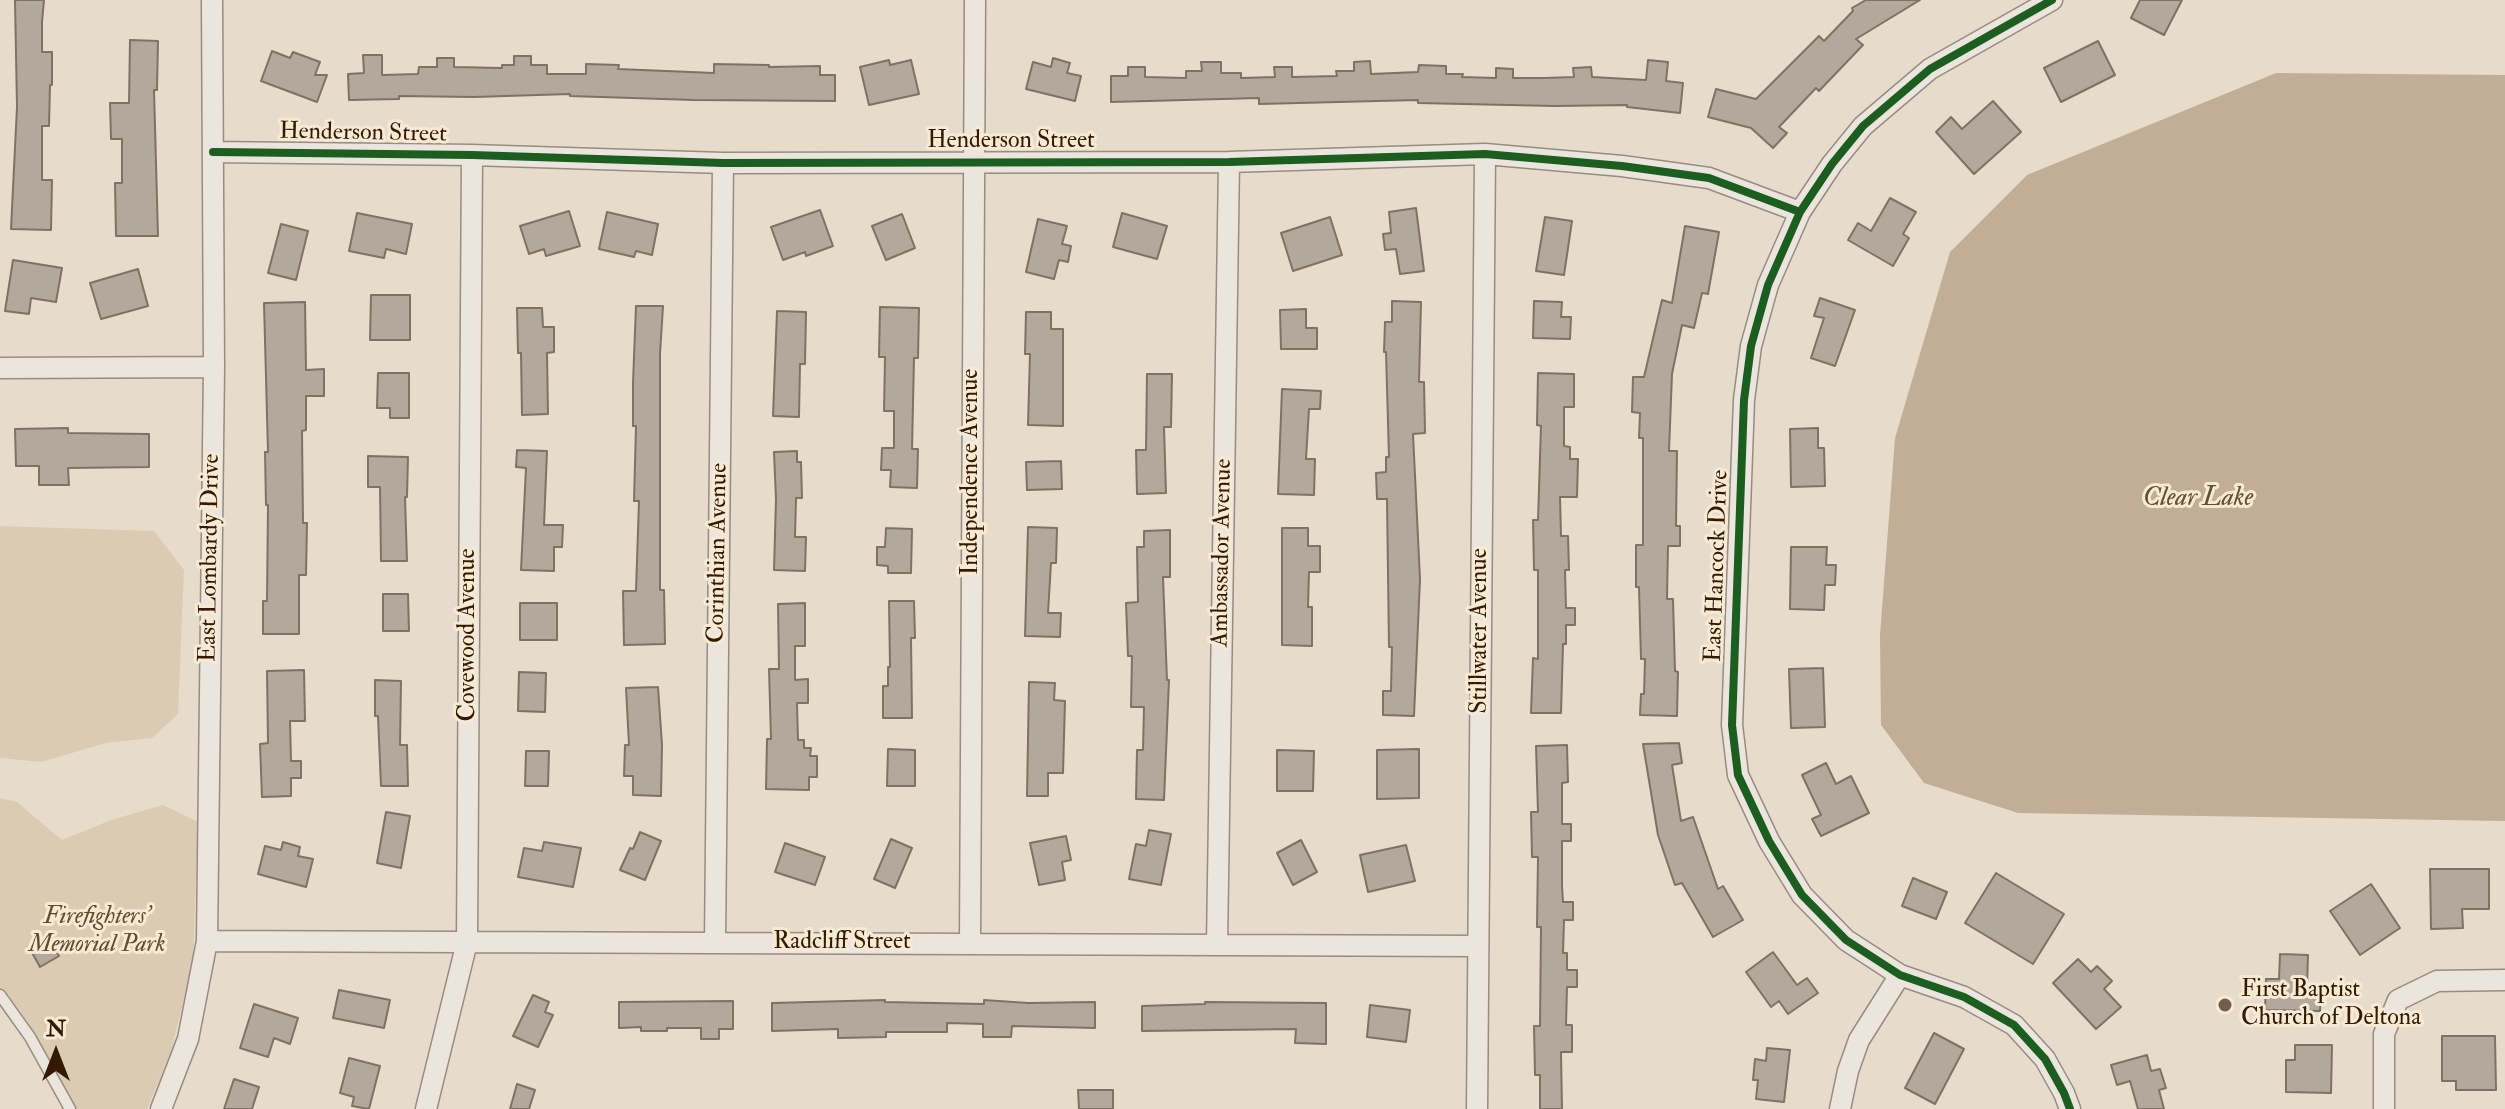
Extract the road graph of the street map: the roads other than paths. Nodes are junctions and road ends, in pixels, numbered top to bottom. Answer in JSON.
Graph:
{"nodes":[{"id":1,"x":212,"y":0,"type":"edge"},
{"id":2,"x":975,"y":0,"type":"edge"},
{"id":3,"x":2052,"y":0,"type":"edge"},
{"id":4,"x":213,"y":152,"type":"junction"},
{"id":5,"x":1485,"y":154,"type":"junction"},
{"id":6,"x":472,"y":155,"type":"junction"},
{"id":7,"x":973,"y":162,"type":"junction"},
{"id":8,"x":1229,"y":162,"type":"junction"},
{"id":9,"x":723,"y":163,"type":"junction"},
{"id":10,"x":1800,"y":212,"type":"junction"},
{"id":11,"x":214,"y":367,"type":"junction"},
{"id":12,"x":0,"y":368,"type":"edge"},
{"id":13,"x":207,"y":941,"type":"junction"},
{"id":14,"x":467,"y":942,"type":"junction"},
{"id":15,"x":715,"y":942,"type":"junction"},
{"id":16,"x":970,"y":944,"type":"junction"},
{"id":17,"x":1217,"y":945,"type":"junction"},
{"id":18,"x":1478,"y":946,"type":"junction"},
{"id":19,"x":1900,"y":975,"type":"junction"},
{"id":20,"x":2505,"y":980,"type":"edge"},
{"id":21,"x":0,"y":995,"type":"edge"},
{"id":22,"x":70,"y":1109,"type":"edge"},
{"id":23,"x":161,"y":1109,"type":"edge"},
{"id":24,"x":426,"y":1109,"type":"edge"},
{"id":25,"x":1477,"y":1109,"type":"edge"},
{"id":26,"x":1840,"y":1109,"type":"edge"},
{"id":27,"x":2070,"y":1109,"type":"edge"},
{"id":28,"x":2384,"y":1109,"type":"edge"}],
"edges":[{"from":1,"to":4,"type":"street","name":"East Lombardy Drive"},
{"from":2,"to":7,"type":"street","name":"Independence Avenue"},
{"from":3,"to":10,"type":"street","name":"East Hancock Drive"},
{"from":4,"to":6,"type":"street","name":"Henderson Street"},
{"from":4,"to":11,"type":"street","name":"East Lombardy Drive"},
{"from":5,"to":8,"type":"street","name":"Henderson Street"},
{"from":5,"to":10,"type":"street","name":"Henderson Street"},
{"from":5,"to":18,"type":"street","name":"Stillwater Avenue"},
{"from":6,"to":9,"type":"street","name":"Henderson Street"},
{"from":6,"to":14,"type":"street","name":"Covewood Avenue"},
{"from":7,"to":8,"type":"street","name":"Henderson Street"},
{"from":7,"to":9,"type":"street","name":"Henderson Street"},
{"from":7,"to":16,"type":"street","name":"Independence Avenue"},
{"from":8,"to":17,"type":"street","name":"Ambassador Avenue"},
{"from":9,"to":15,"type":"street","name":"Corinthian Avenue"},
{"from":10,"to":19,"type":"street","name":"East Hancock Drive"},
{"from":11,"to":12,"type":"street"},
{"from":11,"to":13,"type":"street","name":"East Lombardy Drive"},
{"from":13,"to":14,"type":"street","name":"Radcliff Street"},
{"from":13,"to":23,"type":"street","name":"East Lombardy Drive"},
{"from":14,"to":15,"type":"street","name":"Radcliff Street"},
{"from":14,"to":24,"type":"street","name":"Covewood Avenue"},
{"from":15,"to":16,"type":"street","name":"Radcliff Street"},
{"from":16,"to":17,"type":"street","name":"Radcliff Street"},
{"from":17,"to":18,"type":"street","name":"Radcliff Street"},
{"from":18,"to":25,"type":"street","name":"Stillwater Avenue"},
{"from":19,"to":26,"type":"street"},
{"from":19,"to":27,"type":"street","name":"East Hancock Drive"},
{"from":20,"to":28,"type":"street"},
{"from":21,"to":22,"type":"lane"}]}
